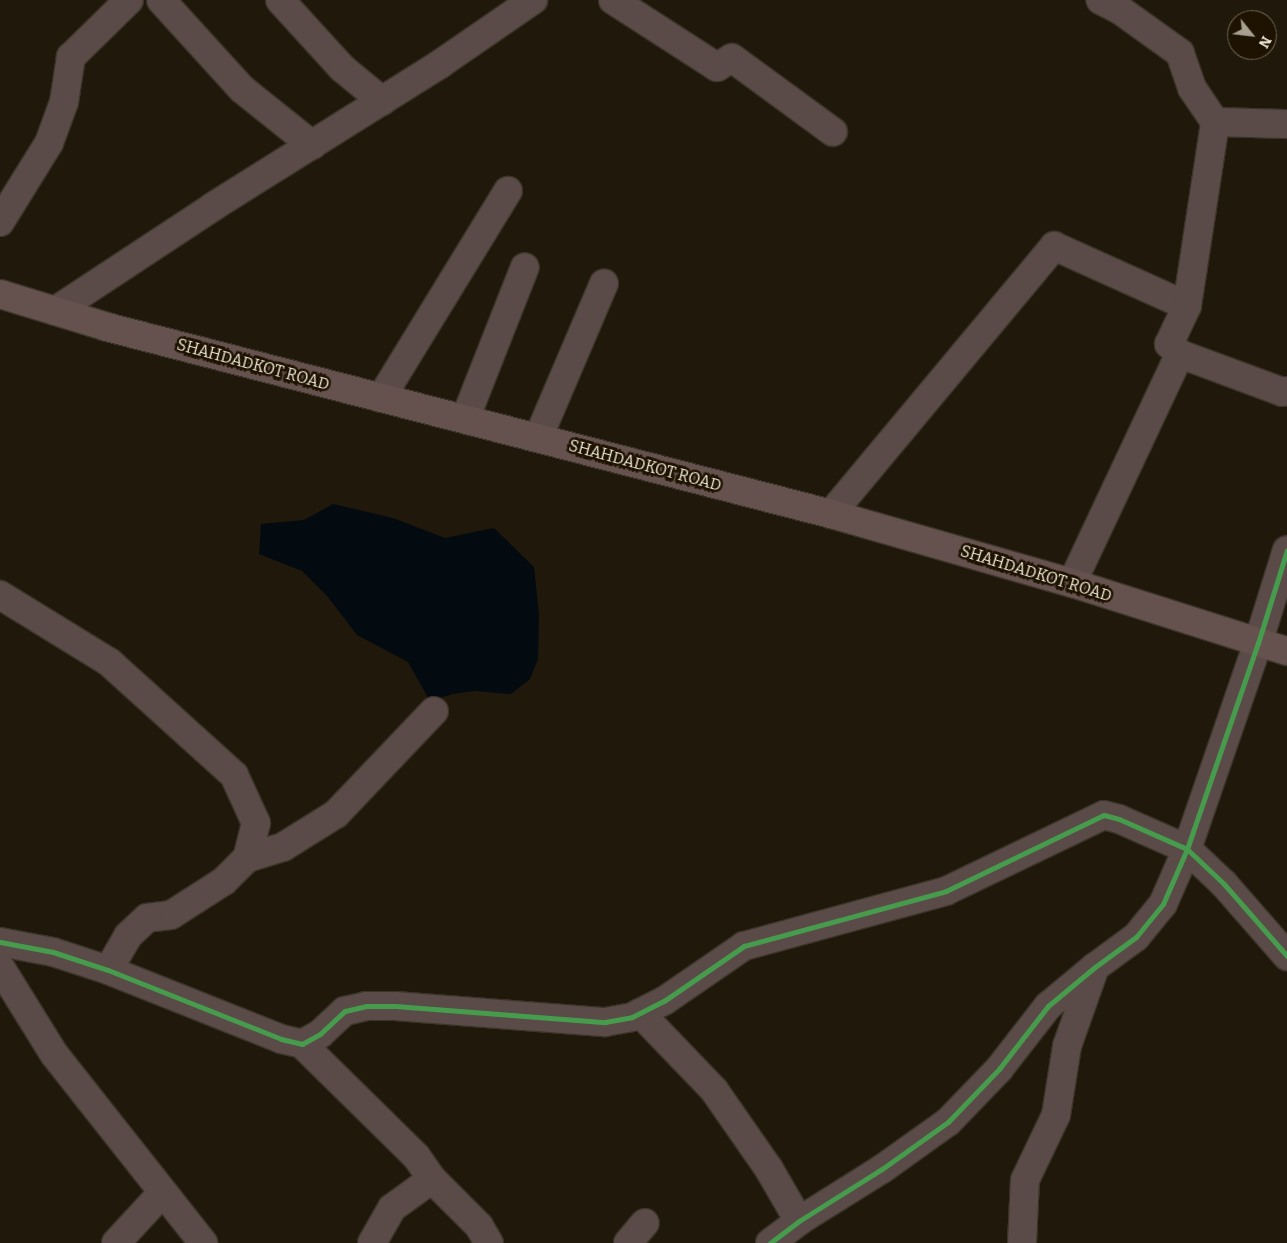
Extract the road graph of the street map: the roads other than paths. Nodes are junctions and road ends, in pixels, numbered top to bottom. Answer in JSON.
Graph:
{"nodes":[{"id":1,"x":129,"y":0,"type":"edge"},
{"id":2,"x":161,"y":0,"type":"edge"},
{"id":3,"x":280,"y":0,"type":"edge"},
{"id":4,"x":534,"y":0,"type":"edge"},
{"id":5,"x":613,"y":0,"type":"edge"},
{"id":6,"x":1100,"y":0,"type":"edge"},
{"id":7,"x":382,"y":101,"type":"junction"},
{"id":8,"x":1215,"y":122,"type":"junction"},
{"id":9,"x":1287,"y":124,"type":"edge"},
{"id":10,"x":833,"y":132,"type":"dead end"},
{"id":11,"x":312,"y":145,"type":"junction"},
{"id":12,"x":508,"y":191,"type":"dead end"},
{"id":13,"x":0,"y":222,"type":"edge"},
{"id":14,"x":525,"y":267,"type":"dead end"},
{"id":15,"x":604,"y":282,"type":"dead end"},
{"id":16,"x":0,"y":294,"type":"edge"},
{"id":17,"x":1187,"y":306,"type":"junction"},
{"id":18,"x":55,"y":311,"type":"junction"},
{"id":19,"x":1180,"y":354,"type":"junction"},
{"id":20,"x":1287,"y":391,"type":"edge"},
{"id":21,"x":381,"y":398,"type":"junction"},
{"id":22,"x":465,"y":419,"type":"junction"},
{"id":23,"x":538,"y":438,"type":"junction"},
{"id":24,"x":831,"y":514,"type":"junction"},
{"id":25,"x":1287,"y":550,"type":"edge"},
{"id":26,"x":1072,"y":583,"type":"junction"},
{"id":27,"x":0,"y":595,"type":"edge"},
{"id":28,"x":1258,"y":643,"type":"junction"},
{"id":29,"x":1287,"y":650,"type":"edge"},
{"id":30,"x":434,"y":711,"type":"dead end"},
{"id":31,"x":1186,"y":849,"type":"junction"},
{"id":32,"x":247,"y":858,"type":"junction"},
{"id":33,"x":0,"y":942,"type":"edge"},
{"id":34,"x":1287,"y":956,"type":"edge"},
{"id":35,"x":0,"y":967,"type":"edge"},
{"id":36,"x":1094,"y":967,"type":"junction"},
{"id":37,"x":108,"y":970,"type":"junction"},
{"id":38,"x":640,"y":1013,"type":"junction"},
{"id":39,"x":302,"y":1044,"type":"junction"},
{"id":40,"x":432,"y":1179,"type":"junction"},
{"id":41,"x":163,"y":1192,"type":"junction"},
{"id":42,"x":788,"y":1234,"type":"edge"},
{"id":43,"x":116,"y":1243,"type":"edge"},
{"id":44,"x":203,"y":1243,"type":"edge"},
{"id":45,"x":372,"y":1243,"type":"edge"},
{"id":46,"x":489,"y":1243,"type":"edge"},
{"id":47,"x":1022,"y":1243,"type":"edge"}],
"edges":[{"from":1,"to":13,"type":"street"},
{"from":2,"to":11,"type":"street"},
{"from":3,"to":7,"type":"street"},
{"from":4,"to":7,"type":"street"},
{"from":5,"to":10,"type":"street"},
{"from":6,"to":8,"type":"street"},
{"from":7,"to":11,"type":"street"},
{"from":8,"to":9,"type":"street"},
{"from":8,"to":17,"type":"street"},
{"from":11,"to":18,"type":"street"},
{"from":12,"to":21,"type":"street"},
{"from":14,"to":22,"type":"street"},
{"from":15,"to":23,"type":"street"},
{"from":16,"to":18,"type":"main road","name":"SHAHDADKOT ROAD"},
{"from":17,"to":19,"type":"street"},
{"from":17,"to":24,"type":"street"},
{"from":18,"to":21,"type":"main road","name":"SHAHDADKOT ROAD"},
{"from":19,"to":20,"type":"street"},
{"from":19,"to":26,"type":"street"},
{"from":21,"to":22,"type":"main road","name":"SHAHDADKOT ROAD"},
{"from":22,"to":23,"type":"main road","name":"SHAHDADKOT ROAD"},
{"from":23,"to":24,"type":"main road","name":"SHAHDADKOT ROAD"},
{"from":24,"to":26,"type":"main road","name":"SHAHDADKOT ROAD"},
{"from":25,"to":28,"type":"street"},
{"from":26,"to":28,"type":"main road","name":"SHAHDADKOT ROAD"},
{"from":27,"to":32,"type":"street"},
{"from":28,"to":29,"type":"main road","name":"SHAHDADKOT ROAD"},
{"from":28,"to":31,"type":"street"},
{"from":30,"to":32,"type":"street"},
{"from":31,"to":34,"type":"street"},
{"from":31,"to":36,"type":"street"},
{"from":31,"to":38,"type":"street"},
{"from":32,"to":37,"type":"street"},
{"from":33,"to":37,"type":"street"},
{"from":35,"to":41,"type":"street"},
{"from":36,"to":42,"type":"street"},
{"from":36,"to":47,"type":"street"},
{"from":37,"to":39,"type":"street"},
{"from":38,"to":39,"type":"street"},
{"from":38,"to":42,"type":"street"},
{"from":39,"to":40,"type":"street"},
{"from":40,"to":45,"type":"street"},
{"from":40,"to":46,"type":"street"},
{"from":41,"to":43,"type":"street"},
{"from":41,"to":44,"type":"street"}]}
